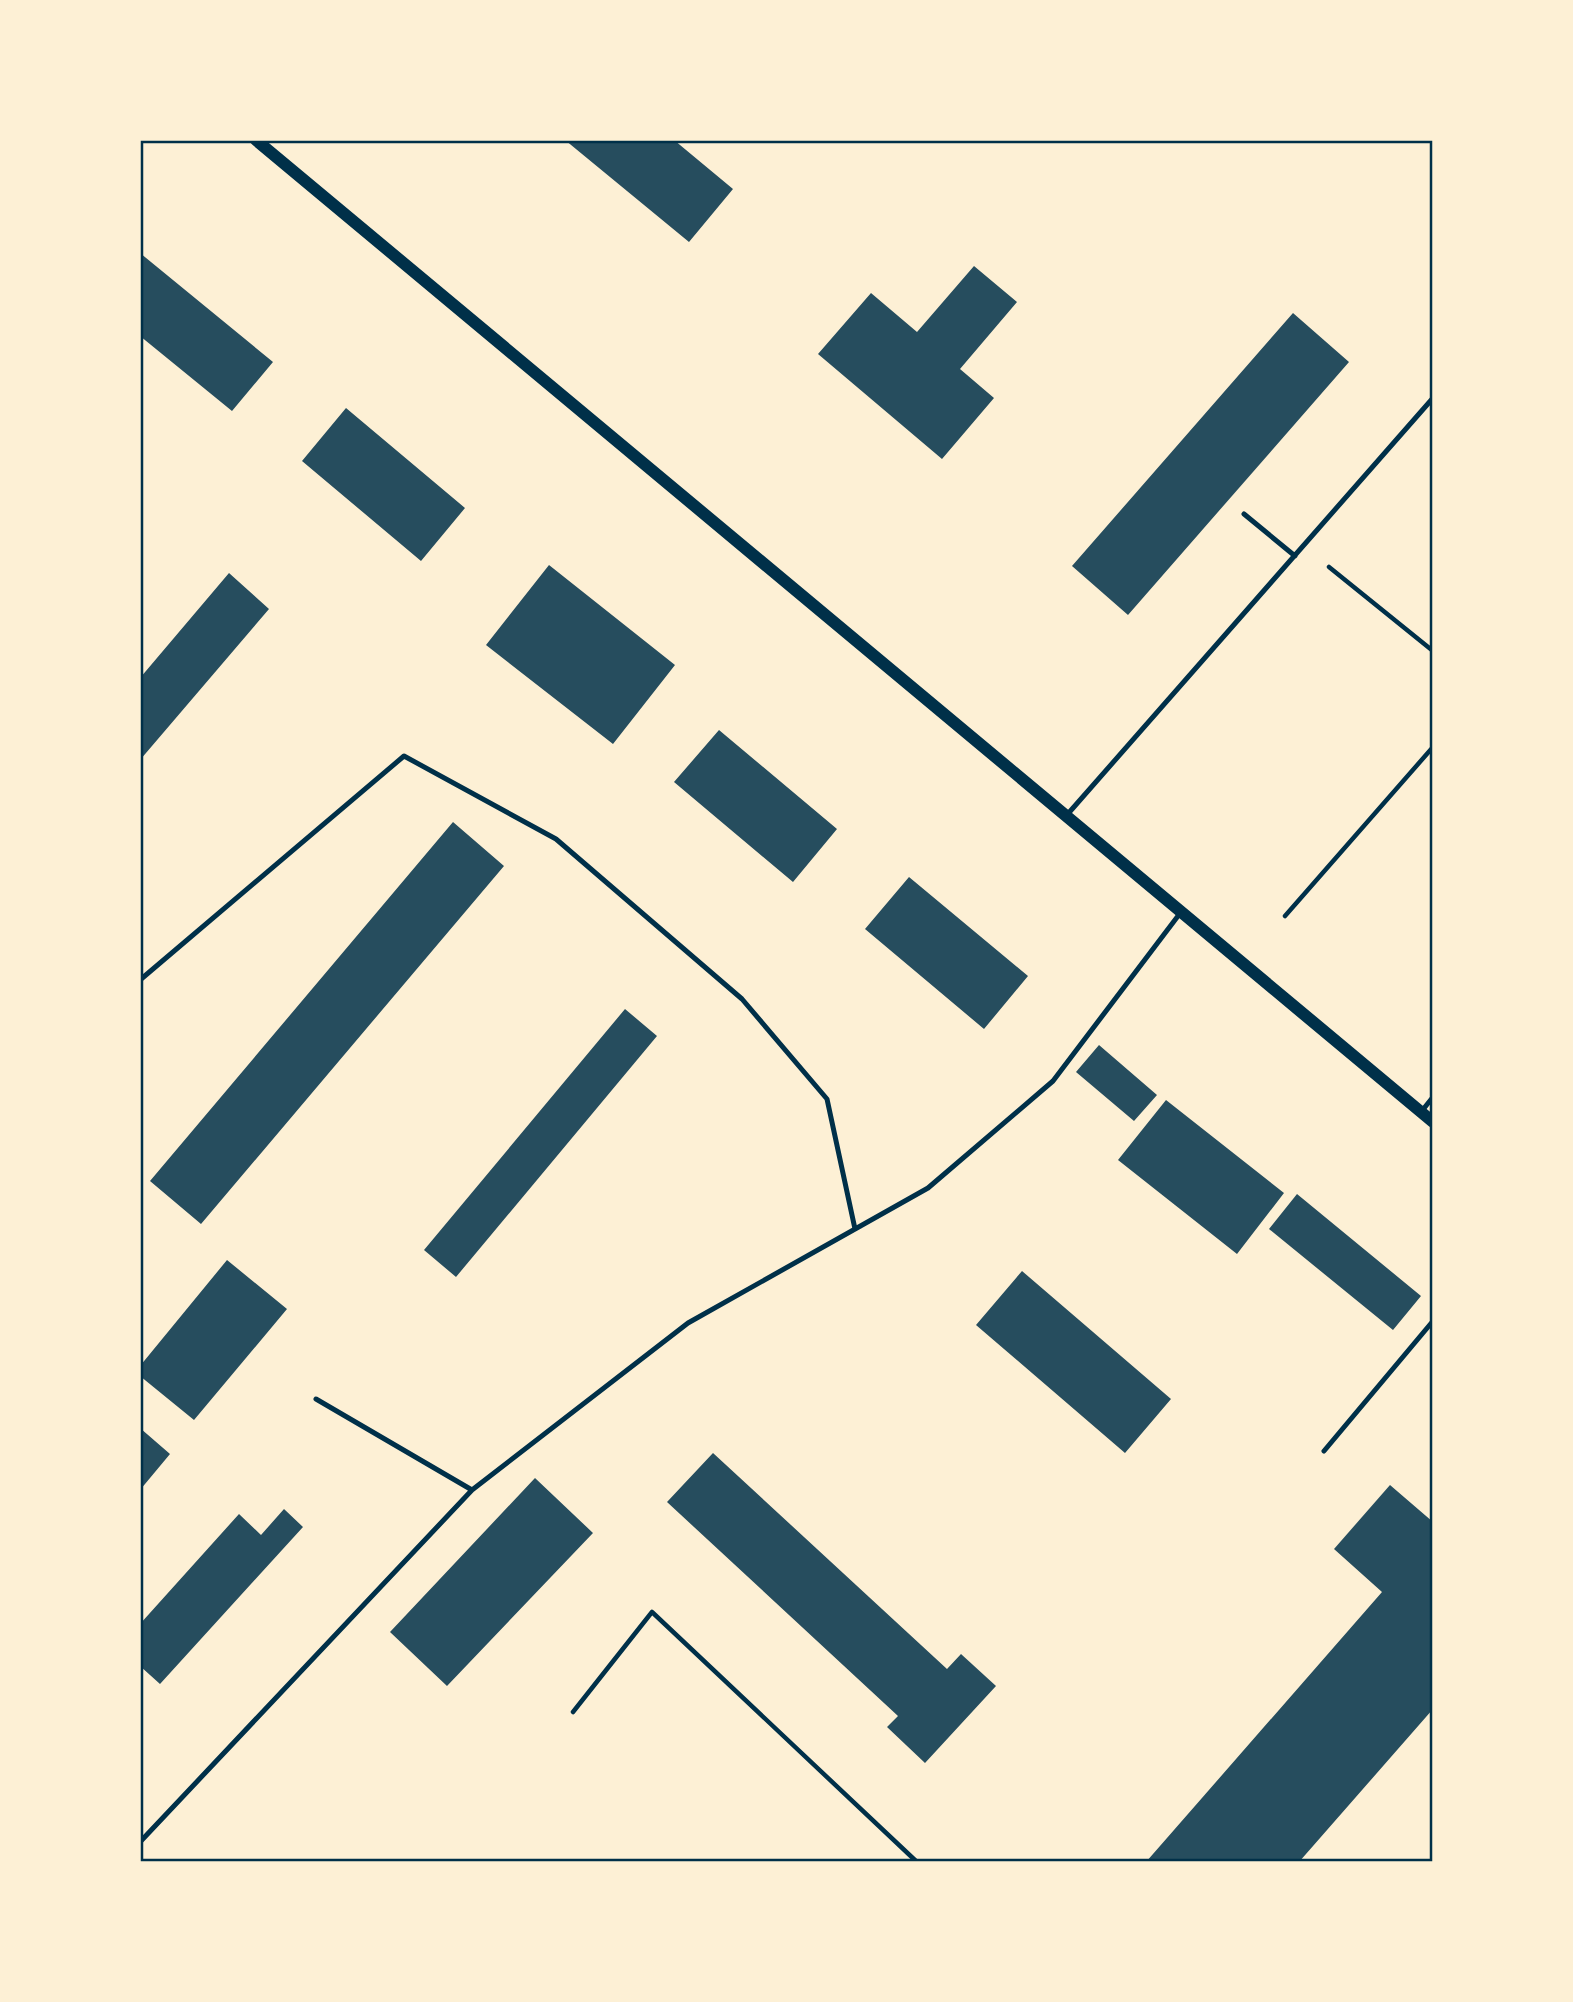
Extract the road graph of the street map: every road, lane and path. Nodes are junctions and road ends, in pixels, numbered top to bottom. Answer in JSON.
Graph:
{"nodes":[{"id":1,"x":257,"y":140,"type":"edge"},
{"id":2,"x":1433,"y":398,"type":"edge"},
{"id":3,"x":1244,"y":514,"type":"dead end"},
{"id":4,"x":1294,"y":556,"type":"junction"},
{"id":5,"x":1329,"y":567,"type":"dead end"},
{"id":6,"x":1433,"y":651,"type":"edge"},
{"id":7,"x":1433,"y":747,"type":"edge"},
{"id":8,"x":1066,"y":816,"type":"junction"},
{"id":9,"x":1181,"y":912,"type":"junction"},
{"id":10,"x":1285,"y":916,"type":"dead end"},
{"id":11,"x":140,"y":980,"type":"edge"},
{"id":12,"x":1433,"y":1097,"type":"edge"},
{"id":13,"x":1421,"y":1112,"type":"junction"},
{"id":14,"x":1433,"y":1122,"type":"edge"},
{"id":15,"x":855,"y":1229,"type":"junction"},
{"id":16,"x":1433,"y":1321,"type":"edge"},
{"id":17,"x":316,"y":1399,"type":"dead end"},
{"id":18,"x":1324,"y":1451,"type":"dead end"},
{"id":19,"x":472,"y":1490,"type":"junction"},
{"id":20,"x":573,"y":1712,"type":"dead end"},
{"id":21,"x":140,"y":1842,"type":"edge"},
{"id":22,"x":917,"y":1862,"type":"edge"}],
"edges":[{"from":1,"to":8,"type":"street"},
{"from":2,"to":4,"type":"lane"},
{"from":3,"to":4,"type":"lane"},
{"from":4,"to":8,"type":"lane"},
{"from":5,"to":6,"type":"path"},
{"from":7,"to":10,"type":"path"},
{"from":8,"to":9,"type":"street"},
{"from":9,"to":13,"type":"street"},
{"from":9,"to":15,"type":"lane"},
{"from":11,"to":15,"type":"lane"},
{"from":12,"to":13,"type":"lane"},
{"from":13,"to":14,"type":"street"},
{"from":15,"to":19,"type":"lane"},
{"from":16,"to":18,"type":"lane"},
{"from":17,"to":19,"type":"lane"},
{"from":19,"to":21,"type":"lane"},
{"from":20,"to":22,"type":"path"}]}
